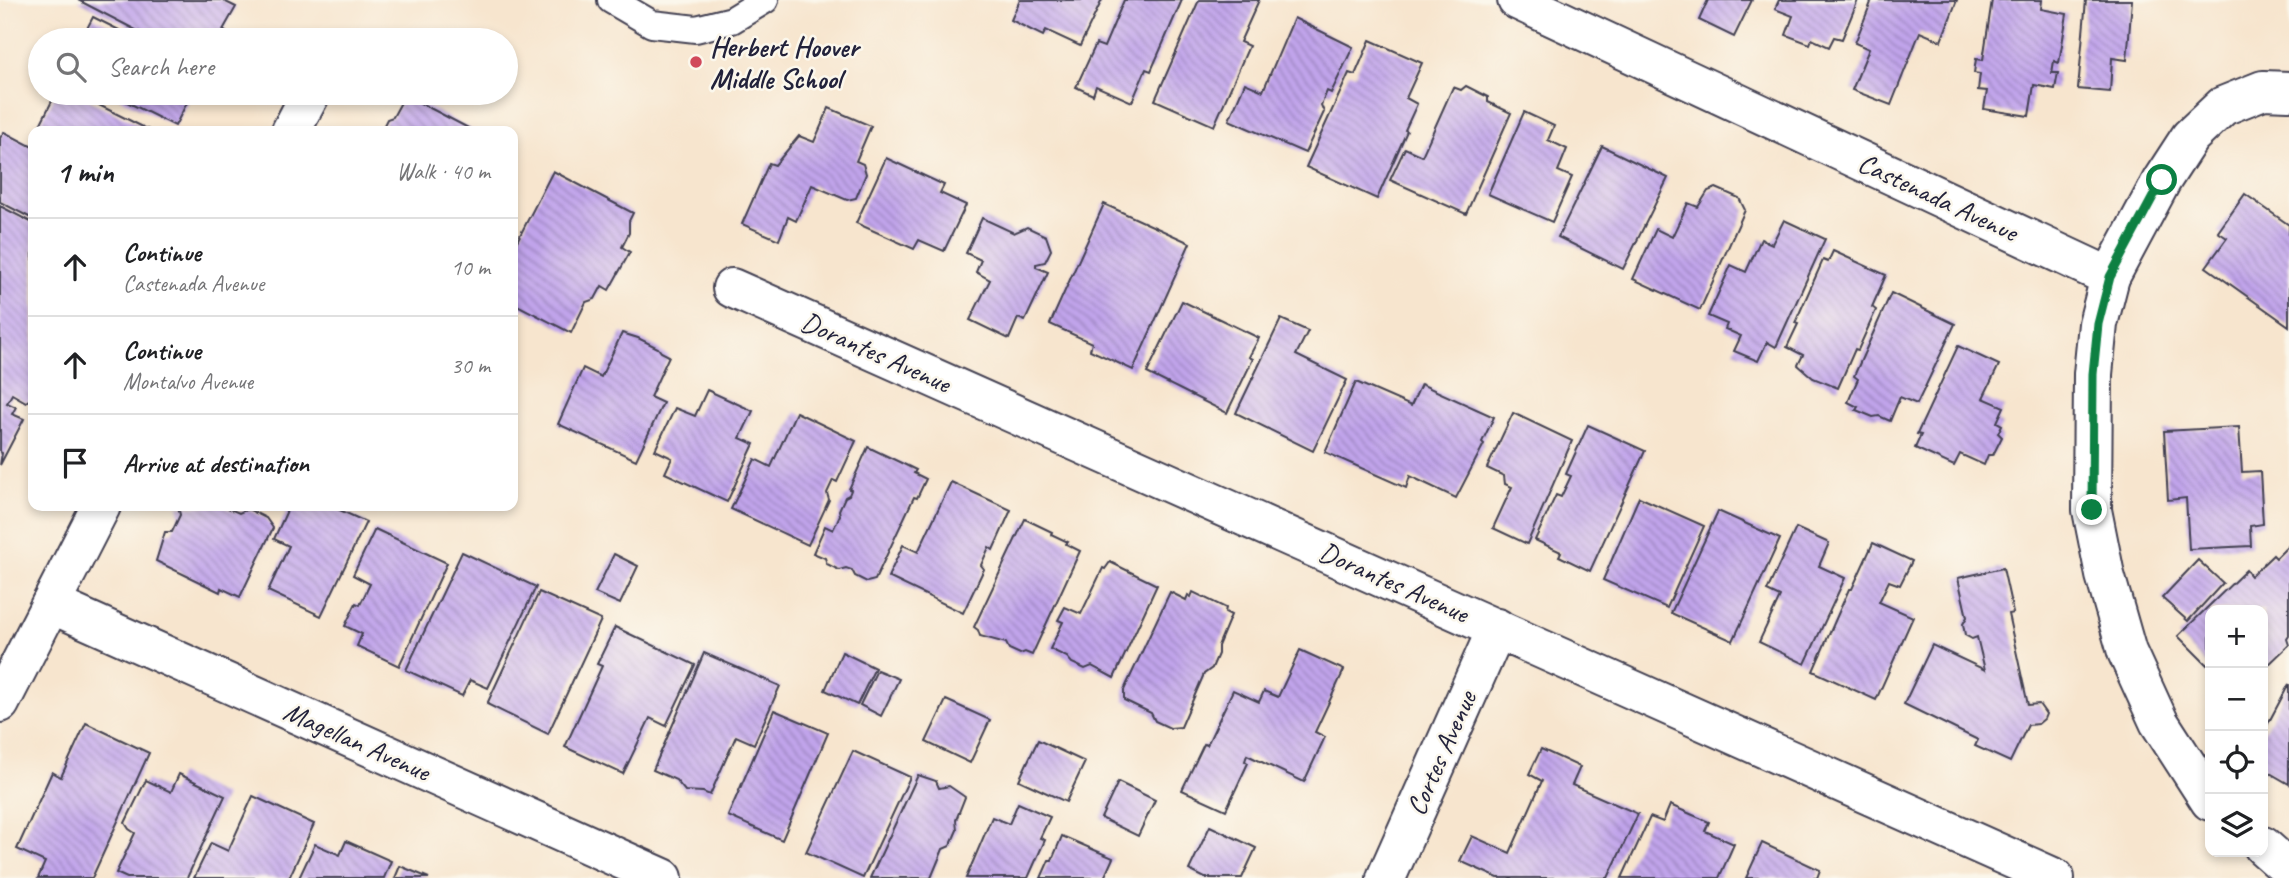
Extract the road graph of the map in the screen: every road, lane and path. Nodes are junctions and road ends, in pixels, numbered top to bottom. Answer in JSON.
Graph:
{"nodes":[{"id":1,"x":611,"y":0,"type":"edge"},
{"id":2,"x":765,"y":0,"type":"edge"},
{"id":3,"x":1517,"y":0,"type":"edge"},
{"id":4,"x":2289,"y":91,"type":"edge"},
{"id":5,"x":305,"y":105,"type":"edge"},
{"id":6,"x":294,"y":126,"type":"edge"},
{"id":7,"x":2110,"y":277,"type":"junction"},
{"id":8,"x":732,"y":288,"type":"dead end"},
{"id":9,"x":98,"y":511,"type":"edge"},
{"id":10,"x":51,"y":604,"type":"junction"},
{"id":11,"x":1497,"y":628,"type":"junction"},
{"id":12,"x":0,"y":703,"type":"edge"},
{"id":13,"x":2205,"y":794,"type":"edge"},
{"id":14,"x":2268,"y":850,"type":"edge"},
{"id":15,"x":2289,"y":869,"type":"edge"},
{"id":16,"x":663,"y":878,"type":"edge"},
{"id":17,"x":1386,"y":878,"type":"edge"},
{"id":18,"x":2055,"y":878,"type":"edge"}],
"edges":[{"from":1,"to":2,"type":"lane"},
{"from":3,"to":7,"type":"street","name":"Castenada Avenue"},
{"from":4,"to":7,"type":"street"},
{"from":5,"to":6,"type":"street"},
{"from":7,"to":13,"type":"street"},
{"from":8,"to":11,"type":"street","name":"Dorantes Avenue"},
{"from":9,"to":10,"type":"street"},
{"from":10,"to":12,"type":"street"},
{"from":10,"to":16,"type":"street","name":"Magellan Avenue"},
{"from":11,"to":17,"type":"street","name":"Cortes Avenue"},
{"from":11,"to":18,"type":"street","name":"Dorantes Avenue"},
{"from":14,"to":15,"type":"street"}]}
